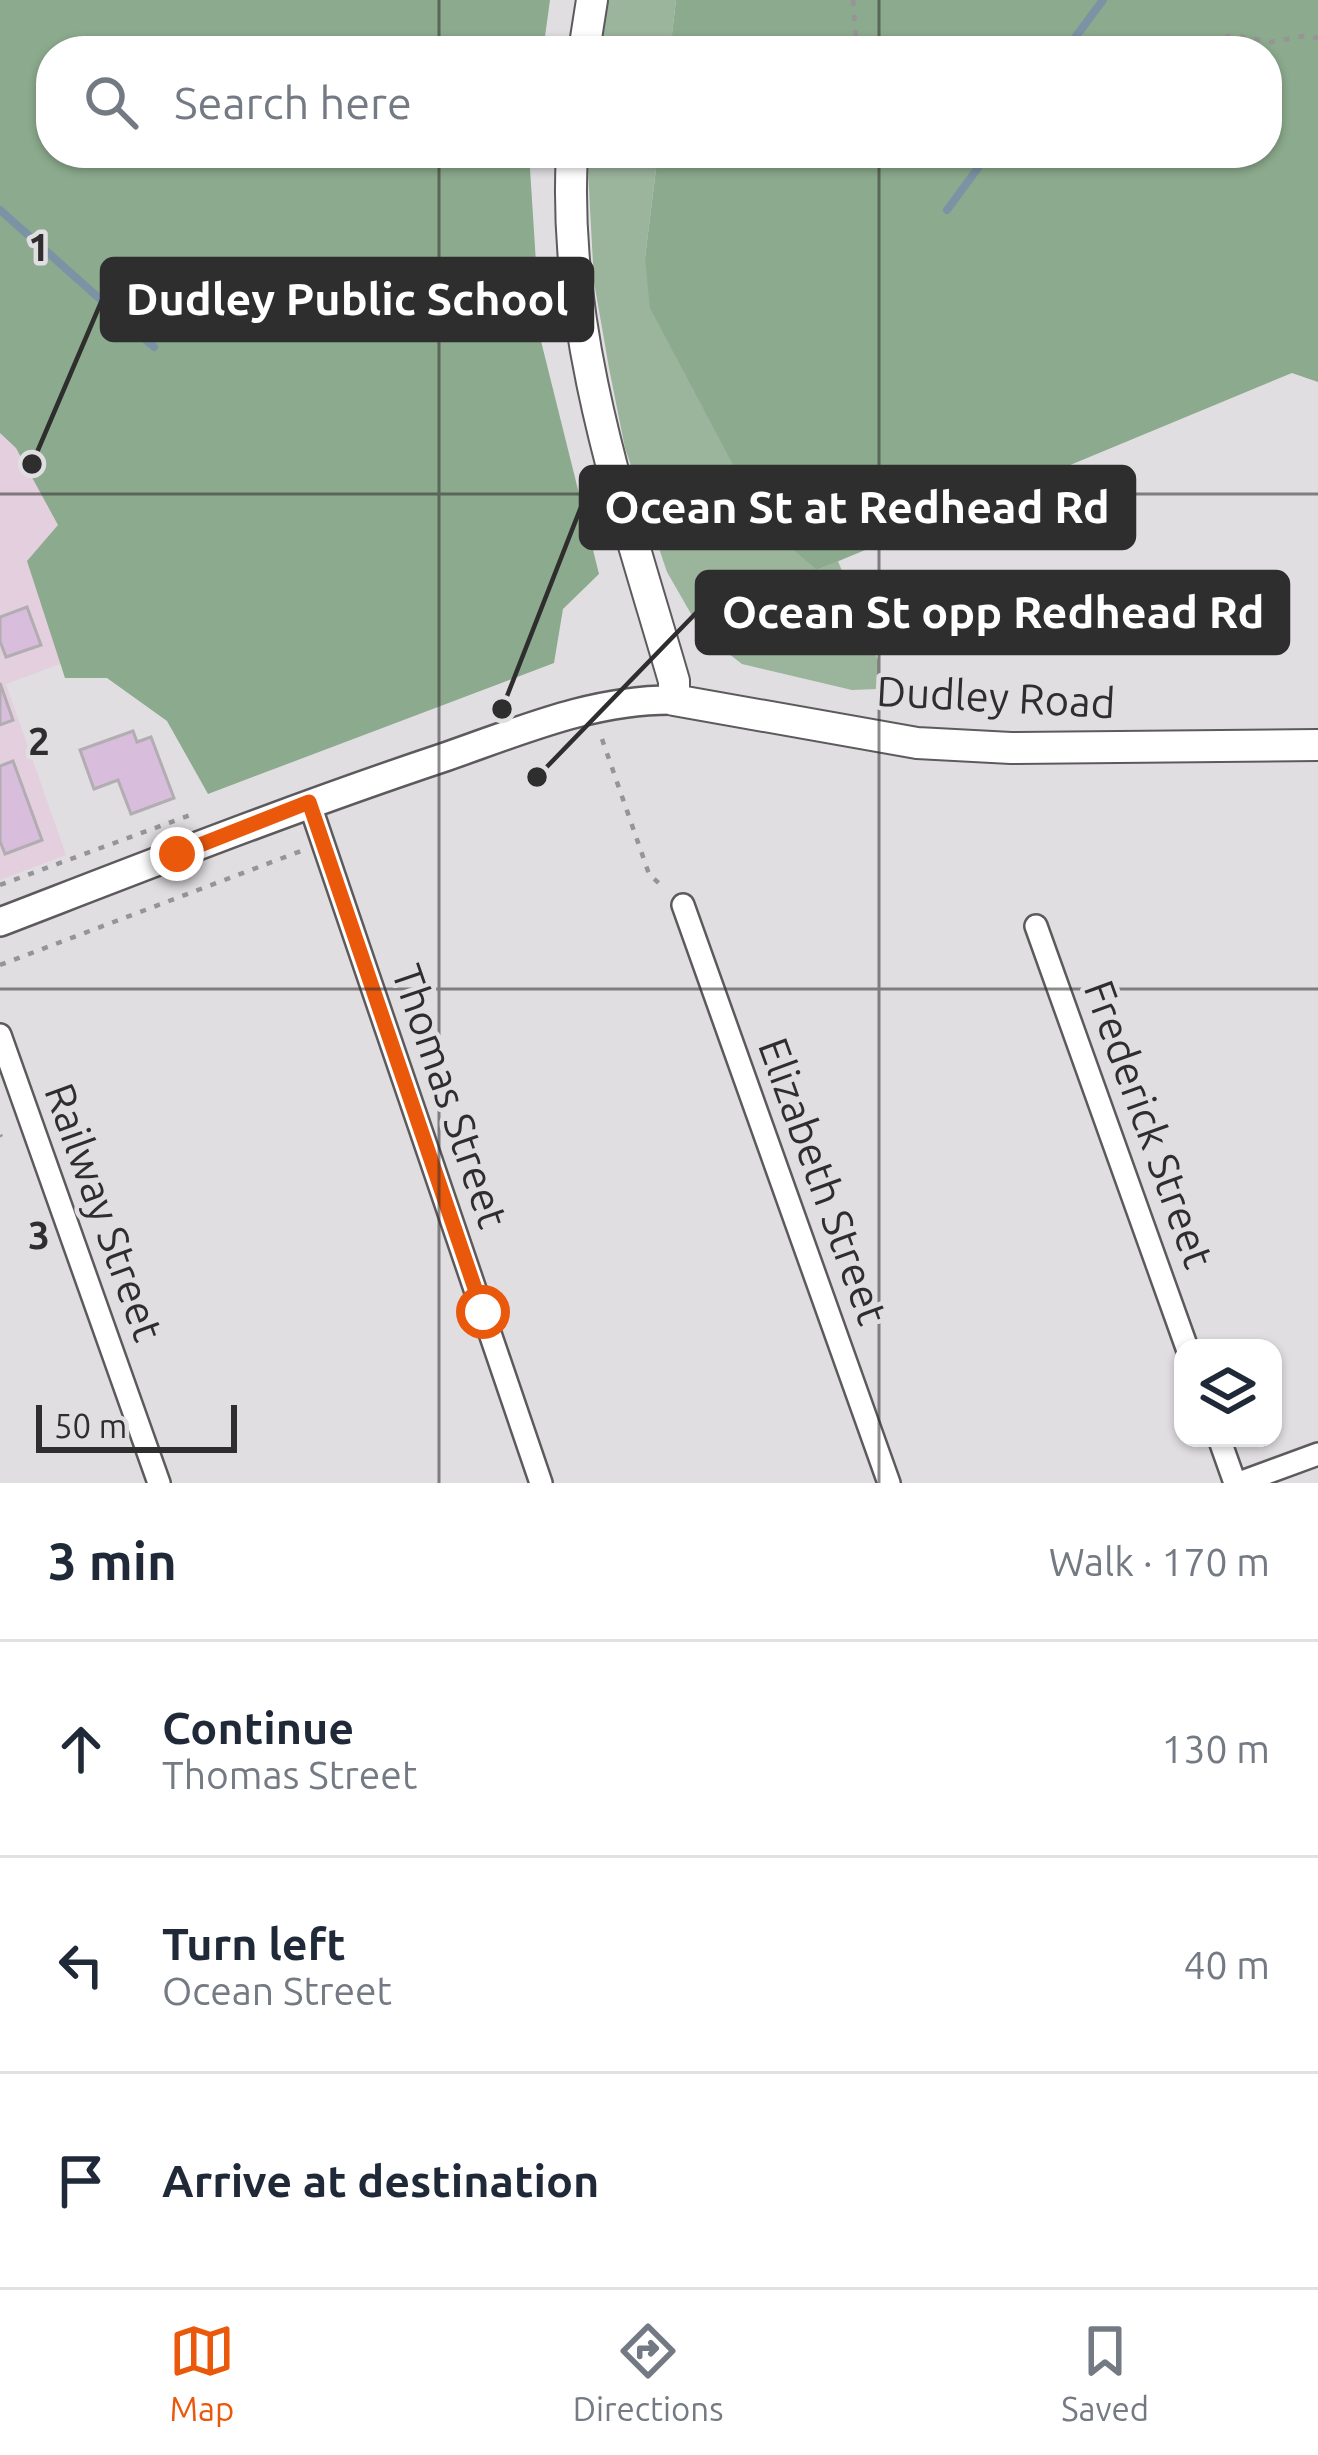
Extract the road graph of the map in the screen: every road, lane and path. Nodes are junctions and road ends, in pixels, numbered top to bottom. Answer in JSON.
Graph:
{"nodes":[{"id":1,"x":592,"y":0,"type":"edge"},
{"id":2,"x":853,"y":0,"type":"edge"},
{"id":3,"x":586,"y":36,"type":"edge"},
{"id":4,"x":855,"y":36,"type":"edge"},
{"id":5,"x":1318,"y":38,"type":"edge"},
{"id":6,"x":1282,"y":40,"type":"edge"},
{"id":7,"x":572,"y":168,"type":"edge"},
{"id":8,"x":674,"y":700,"type":"junction"},
{"id":9,"x":602,"y":740,"type":"dead end"},
{"id":10,"x":1318,"y":745,"type":"edge"},
{"id":11,"x":309,"y":802,"type":"junction"},
{"id":12,"x":193,"y":814,"type":"dead end"},
{"id":13,"x":323,"y":842,"type":"junction"},
{"id":14,"x":0,"y":885,"type":"edge"},
{"id":15,"x":683,"y":905,"type":"joint"},
{"id":16,"x":0,"y":922,"type":"edge"},
{"id":17,"x":1036,"y":926,"type":"dead end"},
{"id":18,"x":0,"y":965,"type":"edge"},
{"id":19,"x":0,"y":1035,"type":"edge"},
{"id":20,"x":1184,"y":1339,"type":"edge"},
{"id":21,"x":1223,"y":1447,"type":"edge"},
{"id":22,"x":1318,"y":1454,"type":"edge"},
{"id":23,"x":159,"y":1483,"type":"edge"},
{"id":24,"x":541,"y":1483,"type":"edge"},
{"id":25,"x":889,"y":1483,"type":"edge"},
{"id":26,"x":1237,"y":1483,"type":"edge"}],
"edges":[{"from":1,"to":3,"type":"main road"},
{"from":2,"to":4,"type":"path"},
{"from":5,"to":6,"type":"path"},
{"from":7,"to":8,"type":"main road"},
{"from":8,"to":10,"type":"main road","name":"Dudley Road"},
{"from":8,"to":11,"type":"street"},
{"from":9,"to":15,"type":"path"},
{"from":11,"to":13,"type":"street","name":"Thomas Street"},
{"from":11,"to":16,"type":"street"},
{"from":12,"to":14,"type":"path"},
{"from":13,"to":18,"type":"path"},
{"from":13,"to":24,"type":"street","name":"Thomas Street"},
{"from":15,"to":25,"type":"street","name":"Elizabeth Street"},
{"from":17,"to":20,"type":"street","name":"Frederick Street"},
{"from":19,"to":23,"type":"street","name":"Railway Street"},
{"from":21,"to":26,"type":"street"},
{"from":22,"to":26,"type":"street"}]}
